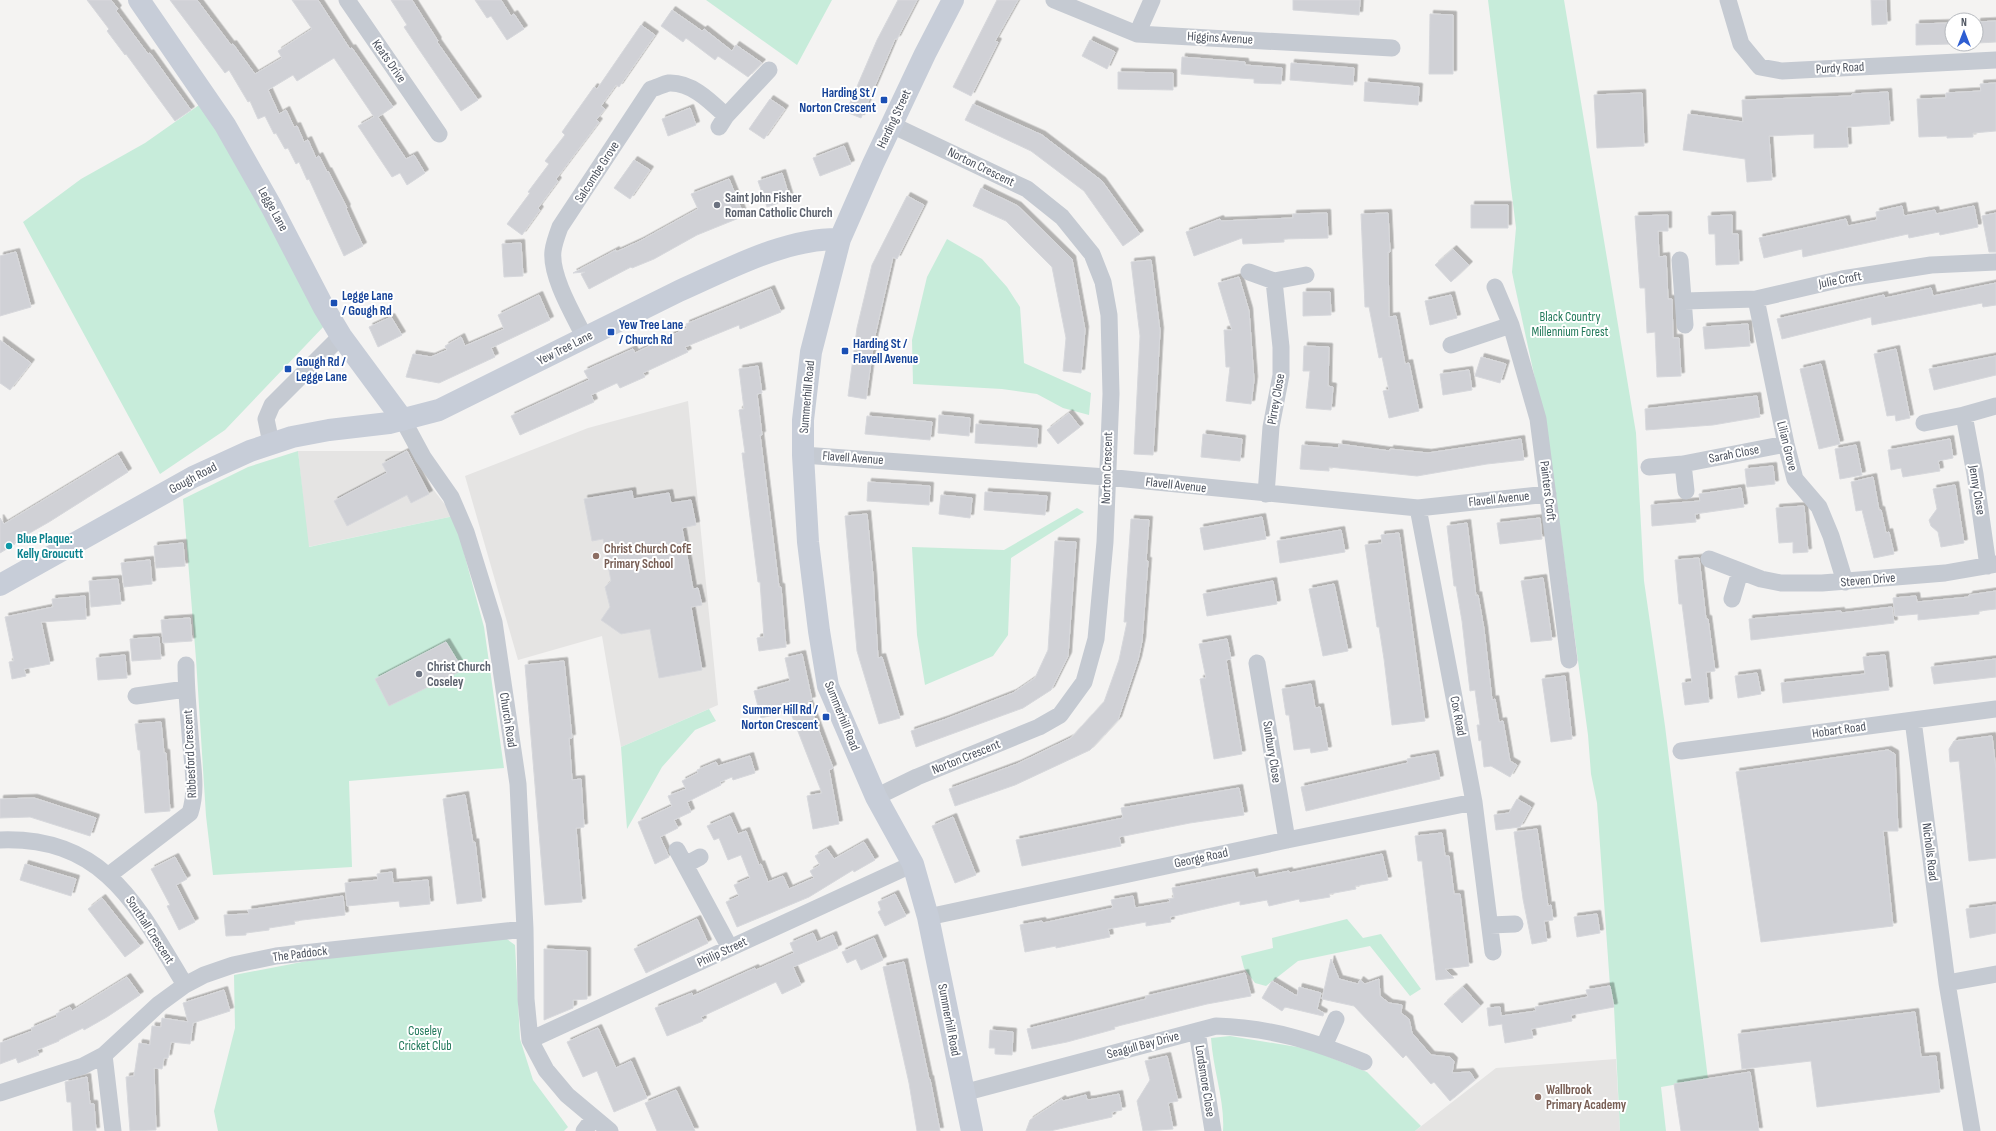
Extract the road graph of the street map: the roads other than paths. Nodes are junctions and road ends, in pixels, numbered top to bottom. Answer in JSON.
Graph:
{"nodes":[{"id":1,"x":139,"y":0,"type":"edge"},
{"id":2,"x":347,"y":0,"type":"edge"},
{"id":3,"x":953,"y":0,"type":"edge"},
{"id":4,"x":1054,"y":0,"type":"edge"},
{"id":5,"x":1152,"y":0,"type":"edge"},
{"id":6,"x":1728,"y":0,"type":"edge"},
{"id":7,"x":1137,"y":34,"type":"junction"},
{"id":8,"x":1392,"y":48,"type":"dead end"},
{"id":9,"x":1996,"y":60,"type":"edge"},
{"id":10,"x":769,"y":70,"type":"dead end"},
{"id":11,"x":892,"y":125,"type":"junction"},
{"id":12,"x":429,"y":129,"type":"dead end"},
{"id":13,"x":840,"y":239,"type":"junction"},
{"id":14,"x":1680,"y":260,"type":"dead end"},
{"id":15,"x":1996,"y":262,"type":"edge"},
{"id":16,"x":1249,"y":272,"type":"dead end"},
{"id":17,"x":1306,"y":275,"type":"dead end"},
{"id":18,"x":1274,"y":281,"type":"junction"},
{"id":19,"x":1495,"y":287,"type":"dead end"},
{"id":20,"x":1756,"y":299,"type":"junction"},
{"id":21,"x":1684,"y":301,"type":"junction"},
{"id":22,"x":1685,"y":325,"type":"dead end"},
{"id":23,"x":1511,"y":326,"type":"junction"},
{"id":24,"x":341,"y":336,"type":"junction"},
{"id":25,"x":585,"y":338,"type":"junction"},
{"id":26,"x":1451,"y":345,"type":"dead end"},
{"id":27,"x":1996,"y":406,"type":"edge"},
{"id":28,"x":1964,"y":415,"type":"junction"},
{"id":29,"x":403,"y":420,"type":"junction"},
{"id":30,"x":1924,"y":423,"type":"dead end"},
{"id":31,"x":271,"y":443,"type":"junction"},
{"id":32,"x":1786,"y":444,"type":"junction"},
{"id":33,"x":803,"y":454,"type":"junction"},
{"id":34,"x":1683,"y":464,"type":"junction"},
{"id":35,"x":1649,"y":467,"type":"dead end"},
{"id":36,"x":1106,"y":478,"type":"junction"},
{"id":37,"x":1686,"y":491,"type":"dead end"},
{"id":38,"x":1266,"y":494,"type":"junction"},
{"id":39,"x":1548,"y":494,"type":"junction"},
{"id":40,"x":1418,"y":508,"type":"junction"},
{"id":41,"x":1709,"y":558,"type":"dead end"},
{"id":42,"x":1992,"y":565,"type":"edge"},
{"id":43,"x":1740,"y":572,"type":"junction"},
{"id":44,"x":1846,"y":582,"type":"junction"},
{"id":45,"x":0,"y":585,"type":"edge"},
{"id":46,"x":1732,"y":599,"type":"dead end"},
{"id":47,"x":1569,"y":660,"type":"dead end"},
{"id":48,"x":1257,"y":663,"type":"dead end"},
{"id":49,"x":186,"y":666,"type":"dead end"},
{"id":50,"x":186,"y":689,"type":"junction"},
{"id":51,"x":136,"y":696,"type":"dead end"},
{"id":52,"x":1996,"y":709,"type":"edge"},
{"id":53,"x":1914,"y":720,"type":"junction"},
{"id":54,"x":1681,"y":751,"type":"dead end"},
{"id":55,"x":876,"y":797,"type":"junction"},
{"id":56,"x":1474,"y":802,"type":"junction"},
{"id":57,"x":0,"y":840,"type":"edge"},
{"id":58,"x":1286,"y":840,"type":"junction"},
{"id":59,"x":700,"y":857,"type":"dead end"},
{"id":60,"x":913,"y":864,"type":"junction"},
{"id":61,"x":109,"y":875,"type":"junction"},
{"id":62,"x":928,"y":917,"type":"junction"},
{"id":63,"x":1515,"y":924,"type":"dead end"},
{"id":64,"x":1490,"y":925,"type":"junction"},
{"id":65,"x":525,"y":929,"type":"junction"},
{"id":66,"x":730,"y":948,"type":"junction"},
{"id":67,"x":1493,"y":952,"type":"dead end"},
{"id":68,"x":1996,"y":974,"type":"edge"},
{"id":69,"x":1947,"y":983,"type":"junction"},
{"id":70,"x":185,"y":985,"type":"junction"},
{"id":71,"x":1336,"y":1019,"type":"dead end"},
{"id":72,"x":1197,"y":1031,"type":"junction"},
{"id":73,"x":530,"y":1040,"type":"junction"},
{"id":74,"x":1324,"y":1046,"type":"junction"},
{"id":75,"x":104,"y":1055,"type":"junction"},
{"id":76,"x":1364,"y":1062,"type":"dead end"},
{"id":77,"x":0,"y":1093,"type":"edge"},
{"id":78,"x":963,"y":1093,"type":"junction"},
{"id":79,"x":589,"y":1125,"type":"edge"},
{"id":80,"x":1968,"y":1130,"type":"edge"},
{"id":81,"x":113,"y":1131,"type":"edge"},
{"id":82,"x":610,"y":1131,"type":"edge"},
{"id":83,"x":972,"y":1131,"type":"edge"},
{"id":84,"x":1212,"y":1131,"type":"edge"}],
"edges":[{"from":1,"to":24,"type":"main road","name":"Legge Lane"},
{"from":2,"to":12,"type":"street","name":"Keats Drive"},
{"from":3,"to":11,"type":"main road","name":"Harding Street"},
{"from":4,"to":7,"type":"street","name":"Higgins Avenue"},
{"from":5,"to":7,"type":"street"},
{"from":6,"to":9,"type":"street","name":"Purdy Road"},
{"from":7,"to":8,"type":"street","name":"Higgins Avenue"},
{"from":10,"to":25,"type":"street","name":"Salcombe Grove"},
{"from":11,"to":13,"type":"main road","name":"Harding Street"},
{"from":11,"to":36,"type":"street","name":"Norton Crescent"},
{"from":13,"to":25,"type":"main road","name":"Yew Tree Lane"},
{"from":13,"to":33,"type":"main road","name":"Summerhill Road"},
{"from":14,"to":21,"type":"street"},
{"from":15,"to":20,"type":"street","name":"Julie Croft"},
{"from":16,"to":18,"type":"street"},
{"from":17,"to":18,"type":"street"},
{"from":18,"to":38,"type":"street","name":"Pirrey Close"},
{"from":19,"to":23,"type":"street","name":"Painters Croft"},
{"from":20,"to":21,"type":"street","name":"Julie Croft"},
{"from":20,"to":32,"type":"street","name":"Lilian Grove"},
{"from":21,"to":22,"type":"street"},
{"from":23,"to":26,"type":"street"},
{"from":23,"to":39,"type":"street","name":"Painters Croft"},
{"from":24,"to":29,"type":"main road","name":"Legge Lane"},
{"from":24,"to":31,"type":"street"},
{"from":25,"to":29,"type":"main road","name":"Yew Tree Lane"},
{"from":27,"to":28,"type":"street"},
{"from":28,"to":30,"type":"street"},
{"from":28,"to":42,"type":"street","name":"Jenny Close"},
{"from":29,"to":31,"type":"main road","name":"Gough Road"},
{"from":29,"to":65,"type":"street","name":"Church Road"},
{"from":31,"to":45,"type":"main road","name":"Gough Road"},
{"from":32,"to":34,"type":"street","name":"Sarah Close"},
{"from":32,"to":44,"type":"street","name":"Lilian Grove"},
{"from":33,"to":36,"type":"street","name":"Flavell Avenue"},
{"from":33,"to":55,"type":"main road","name":"Summerhill Road"},
{"from":34,"to":35,"type":"street","name":"Sarah Close"},
{"from":34,"to":37,"type":"street"},
{"from":36,"to":38,"type":"street","name":"Flavell Avenue"},
{"from":36,"to":55,"type":"street","name":"Norton Crescent"},
{"from":38,"to":40,"type":"street","name":"Flavell Avenue"},
{"from":39,"to":40,"type":"street","name":"Flavell Avenue"},
{"from":39,"to":47,"type":"street","name":"Painters Croft"},
{"from":40,"to":56,"type":"street","name":"Cox Road"},
{"from":41,"to":43,"type":"street","name":"Steven Drive"},
{"from":42,"to":44,"type":"street","name":"Steven Drive"},
{"from":43,"to":44,"type":"street","name":"Steven Drive"},
{"from":43,"to":46,"type":"street"},
{"from":48,"to":58,"type":"street","name":"Sunbury Close"},
{"from":49,"to":50,"type":"street","name":"Ribbesford Crescent"},
{"from":50,"to":51,"type":"street"},
{"from":50,"to":61,"type":"street","name":"Ribbesford Crescent"},
{"from":52,"to":53,"type":"street","name":"Hobart Road"},
{"from":53,"to":54,"type":"street","name":"Hobart Road"},
{"from":53,"to":69,"type":"street","name":"Nicholls Road"},
{"from":55,"to":60,"type":"main road","name":"Summerhill Road"},
{"from":56,"to":58,"type":"street","name":"George Road"},
{"from":56,"to":64,"type":"street","name":"Cox Road"},
{"from":57,"to":61,"type":"street","name":"Southall Crescent"},
{"from":58,"to":62,"type":"street","name":"George Road"},
{"from":59,"to":66,"type":"street"},
{"from":60,"to":62,"type":"main road","name":"Summerhill Road"},
{"from":60,"to":66,"type":"street","name":"Philip Street"},
{"from":61,"to":70,"type":"street","name":"Southall Crescent"},
{"from":62,"to":78,"type":"main road","name":"Summerhill Road"},
{"from":63,"to":64,"type":"street"},
{"from":64,"to":67,"type":"street","name":"Cox Road"},
{"from":65,"to":70,"type":"street","name":"The Paddock"},
{"from":65,"to":73,"type":"street","name":"Church Road"},
{"from":66,"to":73,"type":"street","name":"Philip Street"},
{"from":68,"to":69,"type":"street"},
{"from":69,"to":80,"type":"street","name":"Nicholls Road"},
{"from":70,"to":75,"type":"street","name":"The Paddock"},
{"from":71,"to":74,"type":"street"},
{"from":72,"to":74,"type":"street","name":"Seagull Bay Drive"},
{"from":72,"to":78,"type":"street","name":"Seagull Bay Drive"},
{"from":72,"to":84,"type":"street","name":"Lordsmore Close"},
{"from":73,"to":79,"type":"street"},
{"from":74,"to":76,"type":"street","name":"Seagull Bay Drive"},
{"from":75,"to":77,"type":"street","name":"The Paddock"},
{"from":75,"to":81,"type":"street"},
{"from":78,"to":83,"type":"main road","name":"Summerhill Road"},
{"from":79,"to":82,"type":"street"}]}
